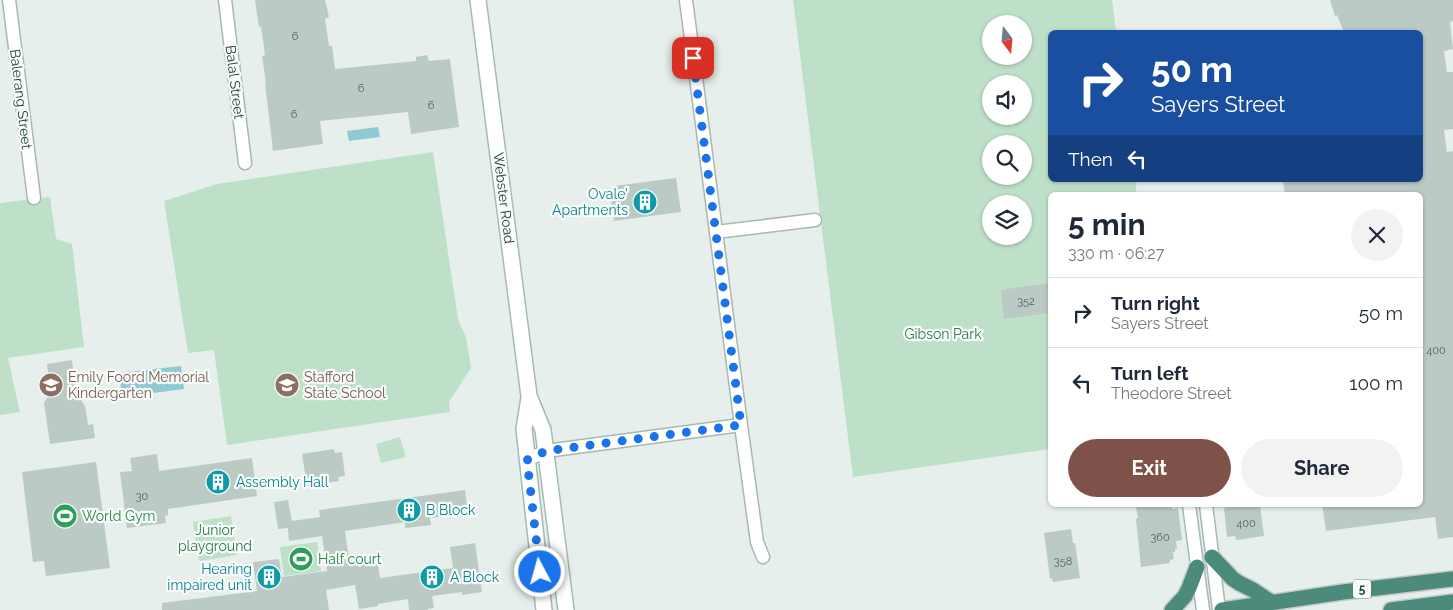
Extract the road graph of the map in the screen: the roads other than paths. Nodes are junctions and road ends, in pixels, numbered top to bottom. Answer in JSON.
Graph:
{"nodes":[{"id":1,"x":9,"y":0,"type":"edge"},
{"id":2,"x":225,"y":0,"type":"edge"},
{"id":3,"x":478,"y":0,"type":"edge"},
{"id":4,"x":686,"y":0,"type":"edge"},
{"id":5,"x":245,"y":163,"type":"dead end"},
{"id":6,"x":34,"y":198,"type":"dead end"},
{"id":7,"x":815,"y":220,"type":"dead end"},
{"id":8,"x":716,"y":232,"type":"junction"},
{"id":9,"x":529,"y":396,"type":"junction"},
{"id":10,"x":741,"y":425,"type":"junction"},
{"id":11,"x":546,"y":451,"type":"junction"},
{"id":12,"x":527,"y":460,"type":"junction"},
{"id":13,"x":1189,"y":507,"type":"edge"},
{"id":14,"x":1206,"y":507,"type":"edge"},
{"id":15,"x":763,"y":557,"type":"dead end"},
{"id":16,"x":1212,"y":557,"type":"junction"},
{"id":17,"x":1197,"y":567,"type":"junction"},
{"id":18,"x":1453,"y":579,"type":"edge"},
{"id":19,"x":1271,"y":602,"type":"junction"},
{"id":20,"x":1453,"y":602,"type":"edge"},
{"id":21,"x":544,"y":610,"type":"edge"},
{"id":22,"x":566,"y":610,"type":"edge"},
{"id":23,"x":1172,"y":610,"type":"edge"},
{"id":24,"x":1204,"y":610,"type":"edge"},
{"id":25,"x":1221,"y":610,"type":"edge"},
{"id":26,"x":1391,"y":610,"type":"edge"}],
"edges":[{"from":1,"to":6,"type":"street","name":"Balerang Street"},
{"from":2,"to":5,"type":"street","name":"Balal Street"},
{"from":3,"to":9,"type":"main road","name":"Webster Road"},
{"from":4,"to":8,"type":"street"},
{"from":7,"to":8,"type":"street"},
{"from":8,"to":10,"type":"street"},
{"from":9,"to":11,"type":"main road","name":"Webster Road"},
{"from":9,"to":12,"type":"main road","name":"Webster Road"},
{"from":10,"to":11,"type":"street"},
{"from":10,"to":15,"type":"street"},
{"from":11,"to":12,"type":"street"},
{"from":11,"to":22,"type":"main road","name":"Webster Road"},
{"from":12,"to":21,"type":"main road","name":"Webster Road"},
{"from":13,"to":17,"type":"street"},
{"from":14,"to":16,"type":"street"},
{"from":16,"to":19,"type":"highway"},
{"from":16,"to":25,"type":"street"},
{"from":17,"to":23,"type":"highway"},
{"from":17,"to":24,"type":"street"},
{"from":18,"to":19,"type":"highway","number":"5"},
{"from":19,"to":25,"type":"highway","number":"5"},
{"from":20,"to":26,"type":"highway"}]}
